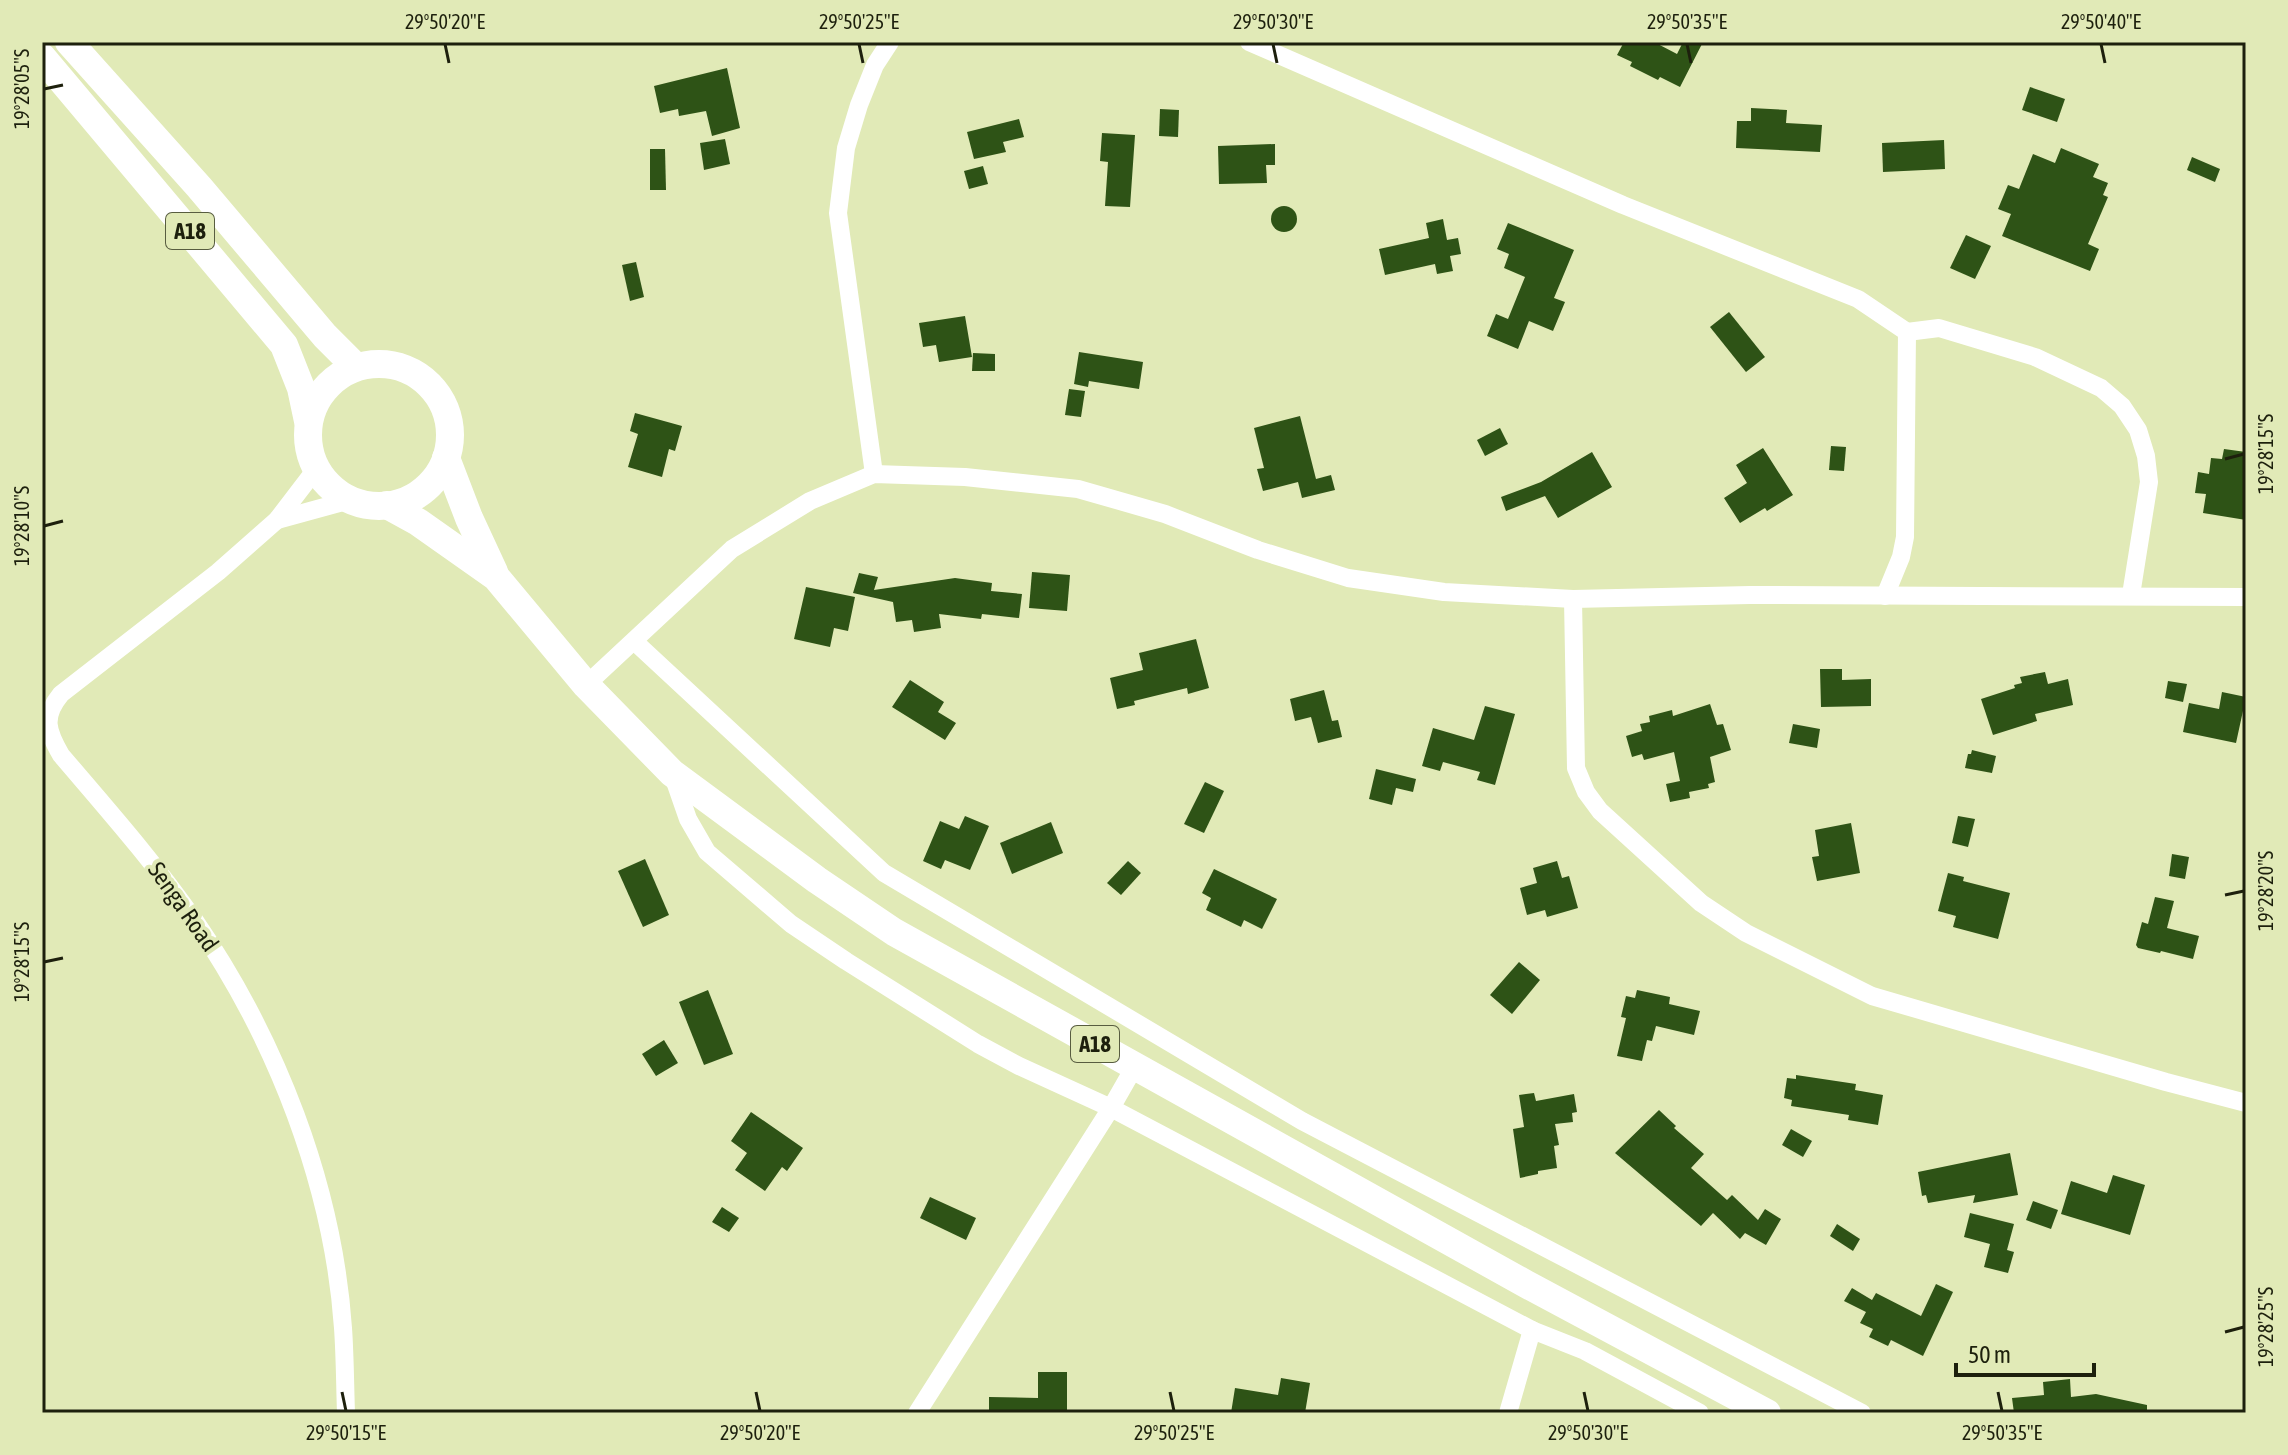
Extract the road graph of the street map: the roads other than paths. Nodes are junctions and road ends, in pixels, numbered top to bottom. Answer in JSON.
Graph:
{"nodes":[{"id":1,"x":69,"y":42,"type":"edge"},
{"id":2,"x":890,"y":42,"type":"edge"},
{"id":3,"x":1249,"y":42,"type":"edge"},
{"id":4,"x":42,"y":57,"type":"edge"},
{"id":5,"x":1907,"y":332,"type":"junction"},
{"id":6,"x":356,"y":367,"type":"junction"},
{"id":7,"x":308,"y":421,"type":"junction"},
{"id":8,"x":446,"y":458,"type":"junction"},
{"id":9,"x":316,"y":469,"type":"junction"},
{"id":10,"x":874,"y":474,"type":"junction"},
{"id":11,"x":350,"y":500,"type":"junction"},
{"id":12,"x":387,"y":505,"type":"junction"},
{"id":13,"x":277,"y":520,"type":"junction"},
{"id":14,"x":496,"y":577,"type":"junction"},
{"id":15,"x":2131,"y":595,"type":"junction"},
{"id":16,"x":1885,"y":596,"type":"junction"},
{"id":17,"x":2246,"y":597,"type":"edge"},
{"id":18,"x":1573,"y":599,"type":"junction"},
{"id":19,"x":635,"y":642,"type":"junction"},
{"id":20,"x":586,"y":685,"type":"junction"},
{"id":21,"x":672,"y":773,"type":"junction"},
{"id":22,"x":1135,"y":1066,"type":"junction"},
{"id":23,"x":2246,"y":1103,"type":"edge"},
{"id":24,"x":1111,"y":1108,"type":"junction"},
{"id":25,"x":1532,"y":1330,"type":"junction"},
{"id":26,"x":346,"y":1413,"type":"edge"},
{"id":27,"x":917,"y":1413,"type":"edge"},
{"id":28,"x":1508,"y":1413,"type":"edge"},
{"id":29,"x":1700,"y":1413,"type":"edge"},
{"id":30,"x":1767,"y":1413,"type":"edge"},
{"id":31,"x":1862,"y":1413,"type":"edge"}],
"edges":[{"from":1,"to":6,"type":"highway","number":"A18"},
{"from":2,"to":10,"type":"street"},
{"from":3,"to":5,"type":"street"},
{"from":4,"to":7,"type":"highway","number":"A18"},
{"from":5,"to":15,"type":"street"},
{"from":5,"to":16,"type":"street"},
{"from":6,"to":7,"type":"highway"},
{"from":6,"to":8,"type":"highway","number":"A18"},
{"from":7,"to":9,"type":"highway","number":"A18"},
{"from":8,"to":12,"type":"highway"},
{"from":8,"to":14,"type":"highway","number":"A18"},
{"from":9,"to":11,"type":"highway"},
{"from":9,"to":13,"type":"street","name":"Senga Road"},
{"from":10,"to":18,"type":"street"},
{"from":10,"to":19,"type":"street"},
{"from":11,"to":12,"type":"highway","number":"A18"},
{"from":11,"to":13,"type":"street","name":"Senga Road"},
{"from":12,"to":14,"type":"highway","number":"A18"},
{"from":13,"to":26,"type":"street","name":"Senga Road"},
{"from":14,"to":20,"type":"highway","number":"A18"},
{"from":15,"to":16,"type":"street"},
{"from":15,"to":17,"type":"street"},
{"from":16,"to":18,"type":"street"},
{"from":18,"to":23,"type":"street"},
{"from":19,"to":20,"type":"street"},
{"from":19,"to":31,"type":"street"},
{"from":20,"to":21,"type":"highway","number":"A18"},
{"from":21,"to":22,"type":"highway","number":"A18"},
{"from":21,"to":24,"type":"street"},
{"from":22,"to":24,"type":"street"},
{"from":22,"to":30,"type":"highway","number":"A18"},
{"from":24,"to":25,"type":"street"},
{"from":24,"to":27,"type":"street"},
{"from":25,"to":28,"type":"street"},
{"from":25,"to":29,"type":"street"}]}
